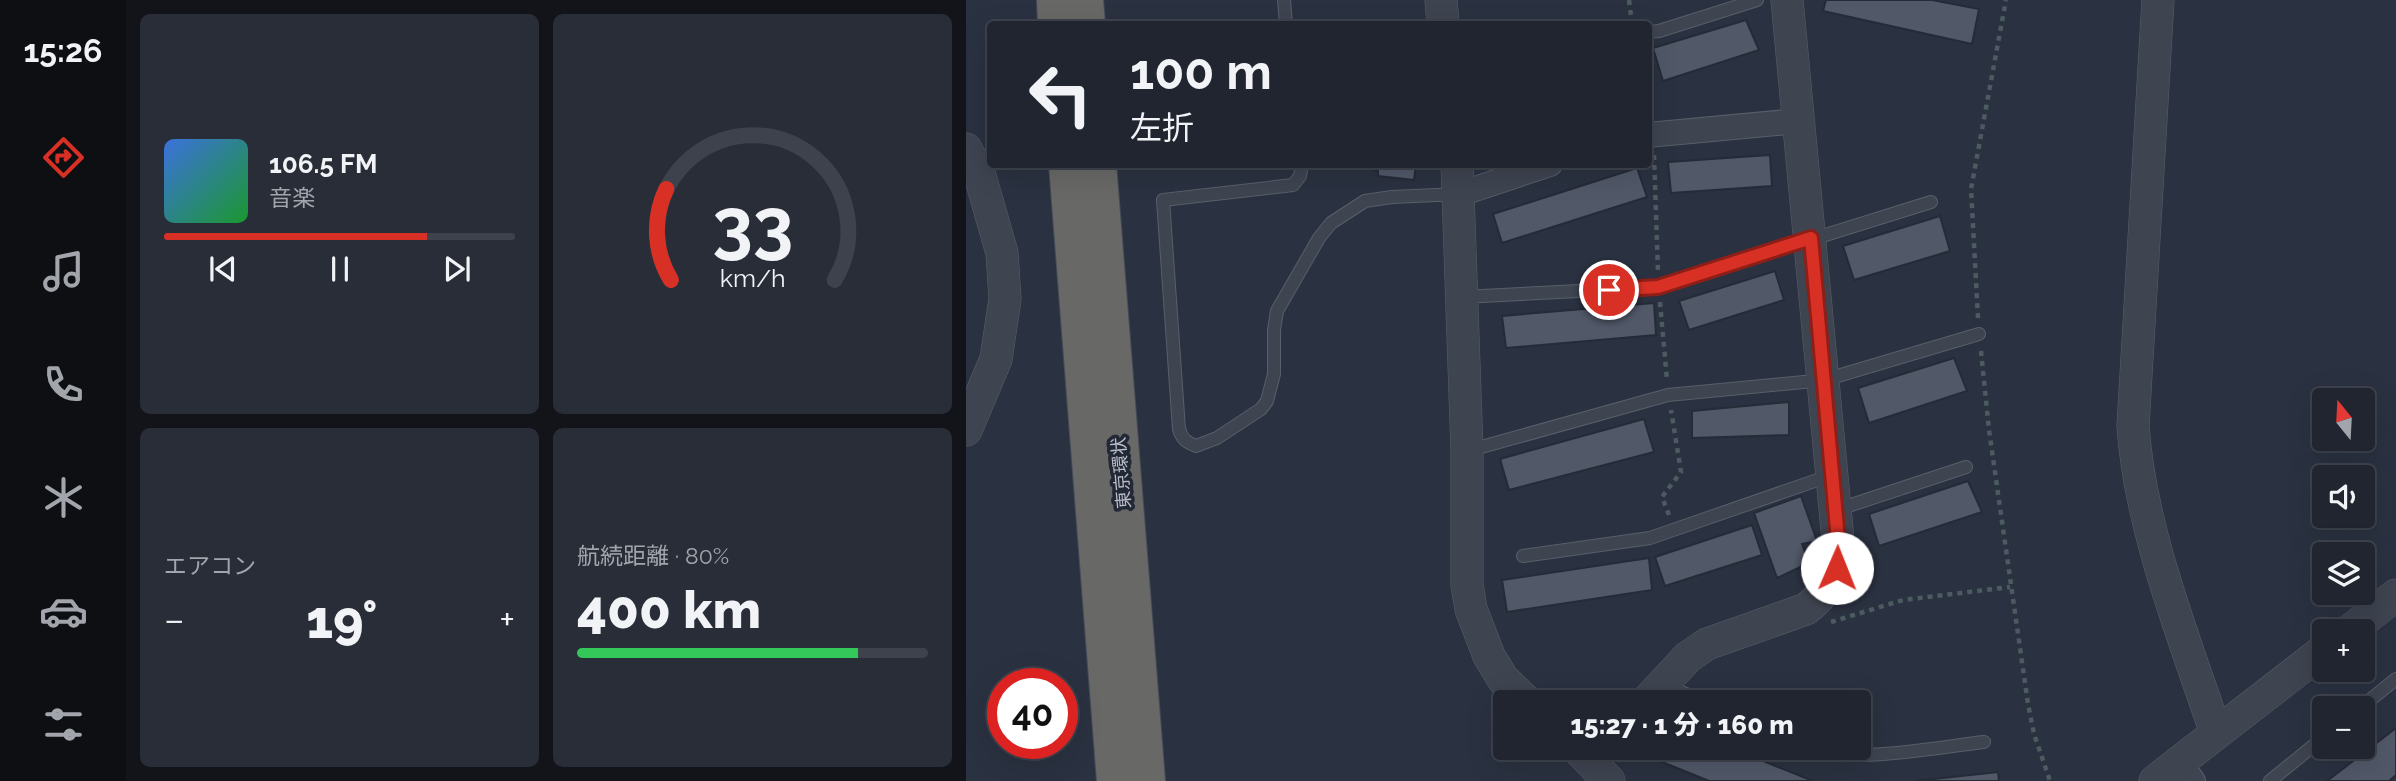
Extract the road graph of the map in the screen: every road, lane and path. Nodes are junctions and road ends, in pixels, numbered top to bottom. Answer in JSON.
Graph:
{"nodes":[{"id":1,"x":1056,"y":0,"type":"edge"},
{"id":2,"x":1084,"y":0,"type":"edge"},
{"id":3,"x":1284,"y":0,"type":"edge"},
{"id":4,"x":1441,"y":0,"type":"edge"},
{"id":5,"x":1629,"y":0,"type":"edge"},
{"id":6,"x":1757,"y":0,"type":"edge"},
{"id":7,"x":1787,"y":0,"type":"edge"},
{"id":8,"x":2007,"y":0,"type":"edge"},
{"id":9,"x":2158,"y":0,"type":"edge"},
{"id":10,"x":1058,"y":21,"type":"edge"},
{"id":11,"x":1086,"y":21,"type":"edge"},
{"id":12,"x":1286,"y":21,"type":"edge"},
{"id":13,"x":1443,"y":21,"type":"edge"},
{"id":14,"x":1632,"y":21,"type":"edge"},
{"id":15,"x":1652,"y":31,"type":"edge"},
{"id":16,"x":1798,"y":121,"type":"junction"},
{"id":17,"x":1652,"y":135,"type":"edge"},
{"id":18,"x":966,"y":149,"type":"edge"},
{"id":19,"x":1652,"y":157,"type":"edge"},
{"id":20,"x":1068,"y":168,"type":"edge"},
{"id":21,"x":1097,"y":168,"type":"edge"},
{"id":22,"x":1301,"y":168,"type":"edge"},
{"id":23,"x":1525,"y":168,"type":"edge"},
{"id":24,"x":1458,"y":179,"type":"edge"},
{"id":25,"x":1931,"y":202,"type":"dead end"},
{"id":26,"x":1811,"y":238,"type":"junction"},
{"id":27,"x":1658,"y":287,"type":"junction"},
{"id":28,"x":1462,"y":297,"type":"junction"},
{"id":29,"x":1979,"y":334,"type":"junction"},
{"id":30,"x":1825,"y":380,"type":"junction"},
{"id":31,"x":1668,"y":395,"type":"junction"},
{"id":32,"x":966,"y":430,"type":"edge"},
{"id":33,"x":1467,"y":451,"type":"junction"},
{"id":34,"x":1966,"y":467,"type":"dead end"},
{"id":35,"x":1832,"y":475,"type":"junction"},
{"id":36,"x":1835,"y":510,"type":"junction"},
{"id":37,"x":1674,"y":530,"type":"junction"},
{"id":38,"x":1523,"y":556,"type":"dead end"},
{"id":39,"x":2010,"y":587,"type":"junction"},
{"id":40,"x":2396,"y":595,"type":"edge"},
{"id":41,"x":2365,"y":619,"type":"edge"},
{"id":42,"x":1819,"y":626,"type":"dead end"},
{"id":43,"x":2312,"y":659,"type":"edge"},
{"id":44,"x":2396,"y":679,"type":"edge"},
{"id":45,"x":1514,"y":690,"type":"edge"},
{"id":46,"x":1658,"y":690,"type":"edge"},
{"id":47,"x":2375,"y":696,"type":"edge"},
{"id":48,"x":2216,"y":733,"type":"junction"},
{"id":49,"x":1984,"y":742,"type":"dead end"},
{"id":50,"x":2312,"y":747,"type":"edge"},
{"id":51,"x":1871,"y":754,"type":"edge"},
{"id":52,"x":2176,"y":775,"type":"edge"},
{"id":53,"x":1116,"y":781,"type":"edge"},
{"id":54,"x":1146,"y":781,"type":"edge"},
{"id":55,"x":2050,"y":781,"type":"edge"},
{"id":56,"x":2270,"y":781,"type":"edge"}],
"edges":[{"from":1,"to":10,"type":"highway"},
{"from":2,"to":11,"type":"highway"},
{"from":3,"to":12,"type":"lane"},
{"from":4,"to":13,"type":"street"},
{"from":5,"to":14,"type":"path"},
{"from":6,"to":15,"type":"lane"},
{"from":7,"to":16,"type":"street"},
{"from":8,"to":29,"type":"path"},
{"from":9,"to":48,"type":"street"},
{"from":16,"to":17,"type":"street"},
{"from":16,"to":26,"type":"street"},
{"from":18,"to":32,"type":"street"},
{"from":19,"to":27,"type":"path"},
{"from":20,"to":53,"type":"highway","name":"東京環状"},
{"from":21,"to":54,"type":"highway","name":"東京環状"},
{"from":22,"to":24,"type":"lane"},
{"from":23,"to":24,"type":"street"},
{"from":24,"to":28,"type":"street"},
{"from":25,"to":26,"type":"lane"},
{"from":26,"to":27,"type":"lane"},
{"from":26,"to":30,"type":"street"},
{"from":27,"to":28,"type":"lane"},
{"from":27,"to":31,"type":"path"},
{"from":28,"to":33,"type":"street"},
{"from":29,"to":30,"type":"lane"},
{"from":29,"to":39,"type":"path"},
{"from":30,"to":31,"type":"lane"},
{"from":30,"to":35,"type":"street"},
{"from":31,"to":33,"type":"lane"},
{"from":31,"to":37,"type":"path"},
{"from":33,"to":45,"type":"street"},
{"from":34,"to":36,"type":"lane"},
{"from":35,"to":36,"type":"street"},
{"from":35,"to":37,"type":"lane"},
{"from":36,"to":46,"type":"street"},
{"from":37,"to":38,"type":"lane"},
{"from":39,"to":42,"type":"path"},
{"from":39,"to":55,"type":"path"},
{"from":40,"to":41,"type":"street"},
{"from":43,"to":48,"type":"street"},
{"from":44,"to":47,"type":"lane"},
{"from":48,"to":52,"type":"street"},
{"from":49,"to":51,"type":"lane"},
{"from":50,"to":56,"type":"lane"}]}
